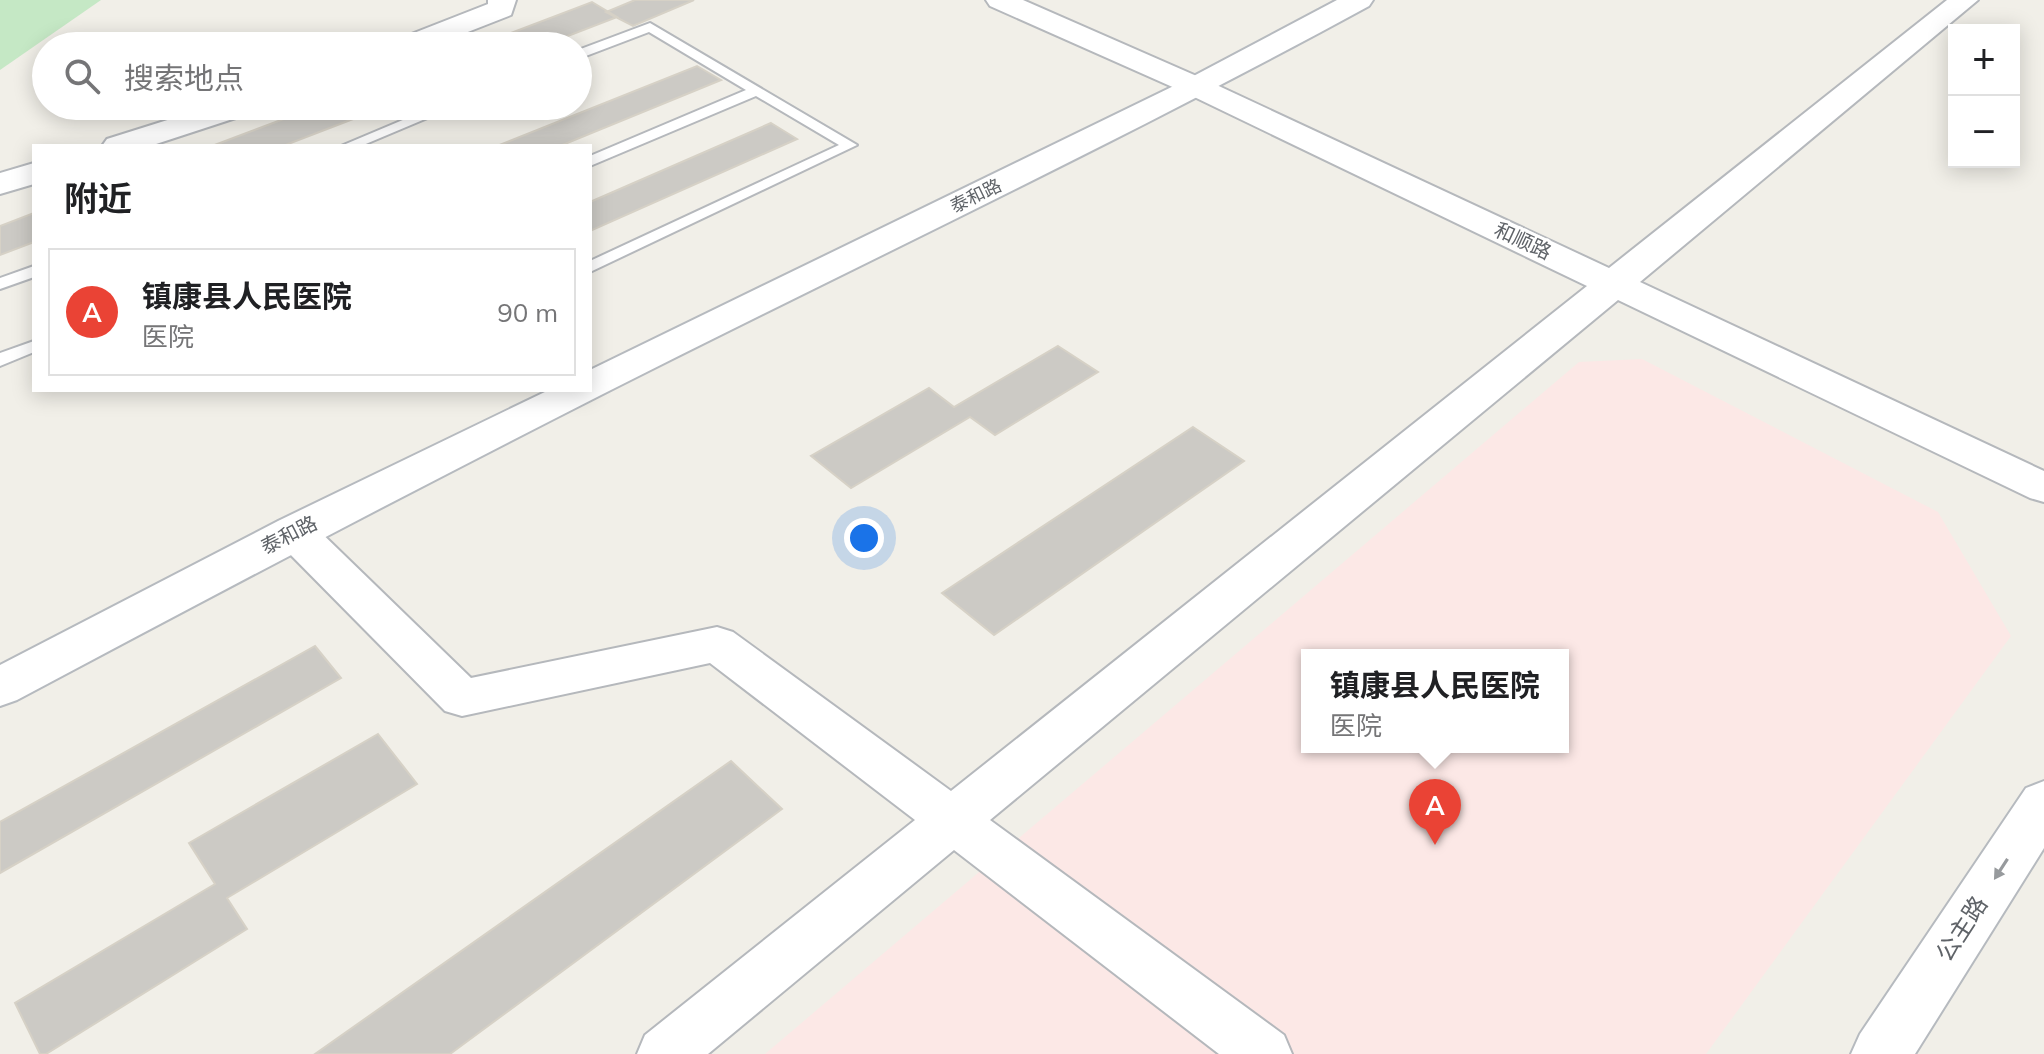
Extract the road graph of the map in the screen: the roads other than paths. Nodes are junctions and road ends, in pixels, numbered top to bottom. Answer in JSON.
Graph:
{"nodes":[{"id":1,"x":502,"y":0,"type":"edge"},
{"id":2,"x":1000,"y":0,"type":"edge"},
{"id":3,"x":1359,"y":0,"type":"edge"},
{"id":4,"x":1964,"y":0,"type":"edge"},
{"id":5,"x":442,"y":32,"type":"edge"},
{"id":6,"x":592,"y":50,"type":"edge"},
{"id":7,"x":1197,"y":87,"type":"junction"},
{"id":8,"x":757,"y":90,"type":"junction"},
{"id":9,"x":199,"y":120,"type":"edge"},
{"id":10,"x":414,"y":120,"type":"edge"},
{"id":11,"x":124,"y":144,"type":"edge"},
{"id":12,"x":353,"y":144,"type":"edge"},
{"id":13,"x":592,"y":160,"type":"edge"},
{"id":14,"x":32,"y":174,"type":"edge"},
{"id":15,"x":0,"y":184,"type":"edge"},
{"id":16,"x":592,"y":266,"type":"edge"},
{"id":17,"x":32,"y":272,"type":"edge"},
{"id":18,"x":0,"y":284,"type":"edge"},
{"id":19,"x":1613,"y":284,"type":"junction"},
{"id":20,"x":32,"y":347,"type":"edge"},
{"id":21,"x":0,"y":360,"type":"edge"},
{"id":22,"x":592,"y":384,"type":"edge"},
{"id":23,"x":576,"y":392,"type":"edge"},
{"id":24,"x":2044,"y":488,"type":"edge"},
{"id":25,"x":294,"y":532,"type":"junction"},
{"id":26,"x":0,"y":687,"type":"edge"},
{"id":27,"x":2044,"y":803,"type":"edge"},
{"id":28,"x":952,"y":821,"type":"junction"},
{"id":29,"x":665,"y":1054,"type":"edge"},
{"id":30,"x":1264,"y":1054,"type":"edge"},
{"id":31,"x":1881,"y":1054,"type":"edge"}],
"edges":[{"from":1,"to":5,"type":"street"},
{"from":2,"to":7,"type":"street","name":"和顺路"},
{"from":3,"to":7,"type":"main road","name":"泰和路"},
{"from":4,"to":19,"type":"street"},
{"from":6,"to":8,"type":"lane"},
{"from":7,"to":19,"type":"street","name":"和顺路"},
{"from":7,"to":22,"type":"main road","name":"泰和路"},
{"from":8,"to":13,"type":"lane"},
{"from":8,"to":16,"type":"lane"},
{"from":9,"to":11,"type":"street"},
{"from":10,"to":12,"type":"lane"},
{"from":14,"to":15,"type":"street"},
{"from":17,"to":18,"type":"lane"},
{"from":19,"to":24,"type":"street","name":"和顺路"},
{"from":19,"to":28,"type":"street"},
{"from":20,"to":21,"type":"lane"},
{"from":23,"to":25,"type":"main road","name":"泰和路"},
{"from":25,"to":26,"type":"main road","name":"泰和路"},
{"from":25,"to":28,"type":"street"},
{"from":27,"to":31,"type":"main road","name":"公主路","one_way":true},
{"from":28,"to":29,"type":"street"},
{"from":28,"to":30,"type":"street"}]}
